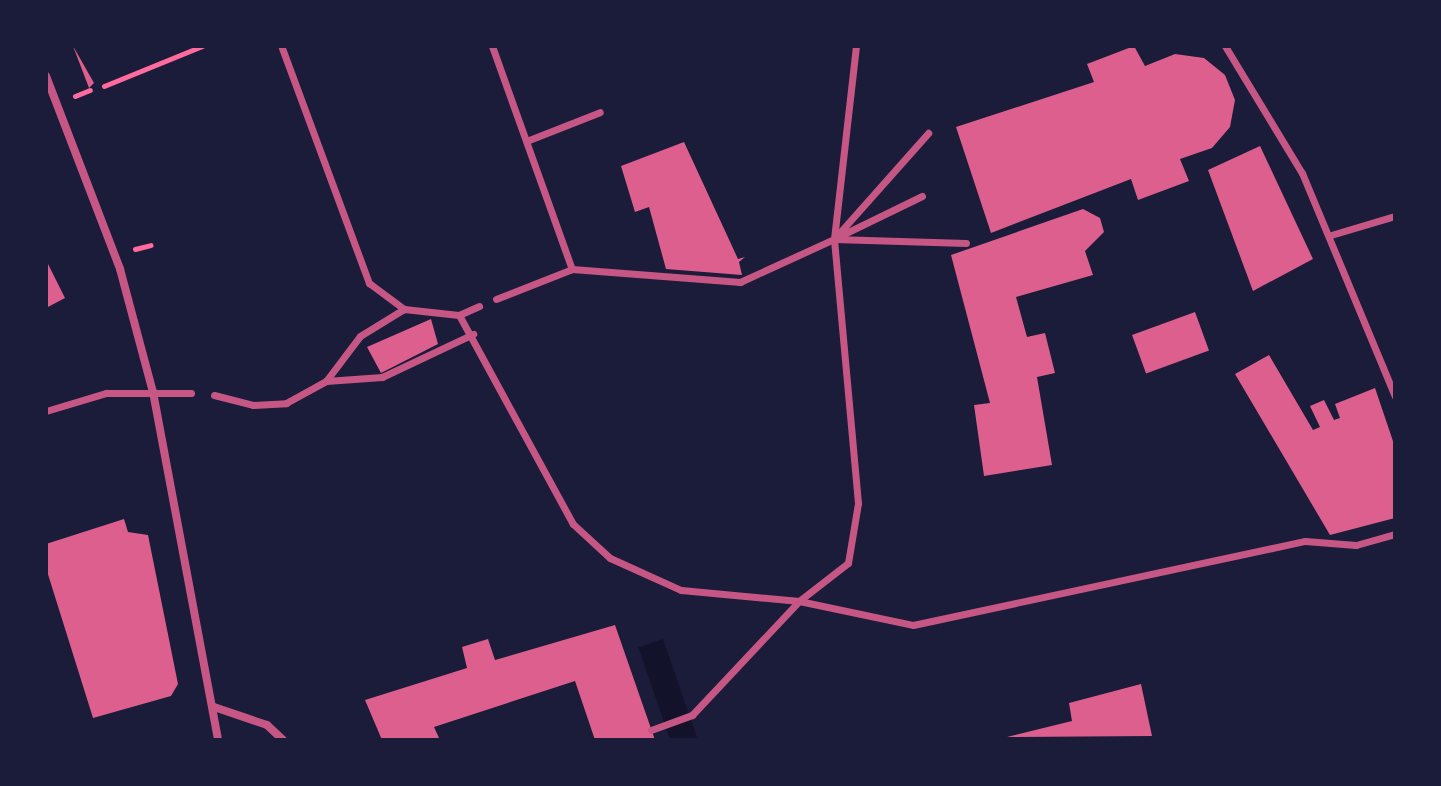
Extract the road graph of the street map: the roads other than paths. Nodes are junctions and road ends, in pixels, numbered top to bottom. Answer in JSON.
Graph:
{"nodes":[{"id":1,"x":492,"y":46,"type":"edge"},
{"id":2,"x":856,"y":46,"type":"edge"},
{"id":3,"x":1225,"y":46,"type":"edge"},
{"id":4,"x":283,"y":47,"type":"edge"},
{"id":5,"x":46,"y":76,"type":"edge"},
{"id":6,"x":600,"y":112,"type":"dead end"},
{"id":7,"x":928,"y":133,"type":"dead end"},
{"id":8,"x":529,"y":140,"type":"junction"},
{"id":9,"x":922,"y":196,"type":"dead end"},
{"id":10,"x":1395,"y":216,"type":"edge"},
{"id":11,"x":1331,"y":235,"type":"junction"},
{"id":12,"x":834,"y":239,"type":"junction"},
{"id":13,"x":966,"y":243,"type":"dead end"},
{"id":14,"x":572,"y":269,"type":"junction"},
{"id":15,"x":496,"y":299,"type":"dead end"},
{"id":16,"x":479,"y":306,"type":"dead end"},
{"id":17,"x":404,"y":309,"type":"junction"},
{"id":18,"x":459,"y":315,"type":"junction"},
{"id":19,"x":473,"y":334,"type":"junction"},
{"id":20,"x":326,"y":381,"type":"junction"},
{"id":21,"x":153,"y":392,"type":"junction"},
{"id":22,"x":191,"y":393,"type":"dead end"},
{"id":23,"x":214,"y":395,"type":"dead end"},
{"id":24,"x":1395,"y":396,"type":"edge"},
{"id":25,"x":46,"y":411,"type":"edge"},
{"id":26,"x":1395,"y":534,"type":"edge"},
{"id":27,"x":799,"y":601,"type":"junction"},
{"id":28,"x":214,"y":707,"type":"junction"},
{"id":29,"x":651,"y":730,"type":"dead end"},
{"id":30,"x":218,"y":740,"type":"edge"},
{"id":31,"x":283,"y":740,"type":"edge"}],
"edges":[{"from":1,"to":8,"type":"street"},
{"from":2,"to":12,"type":"street"},
{"from":3,"to":11,"type":"street"},
{"from":4,"to":17,"type":"street"},
{"from":5,"to":21,"type":"street"},
{"from":6,"to":8,"type":"street"},
{"from":7,"to":12,"type":"street"},
{"from":8,"to":14,"type":"street"},
{"from":9,"to":12,"type":"street"},
{"from":10,"to":11,"type":"street"},
{"from":11,"to":24,"type":"street"},
{"from":12,"to":13,"type":"street"},
{"from":12,"to":14,"type":"street"},
{"from":12,"to":27,"type":"street"},
{"from":14,"to":15,"type":"street"},
{"from":16,"to":18,"type":"street"},
{"from":17,"to":18,"type":"street"},
{"from":17,"to":20,"type":"street"},
{"from":18,"to":19,"type":"street"},
{"from":19,"to":20,"type":"street"},
{"from":19,"to":27,"type":"street"},
{"from":20,"to":23,"type":"street"},
{"from":21,"to":22,"type":"street"},
{"from":21,"to":25,"type":"street"},
{"from":21,"to":28,"type":"street"},
{"from":26,"to":27,"type":"street"},
{"from":27,"to":29,"type":"street"},
{"from":28,"to":30,"type":"street"},
{"from":28,"to":31,"type":"street"}]}
